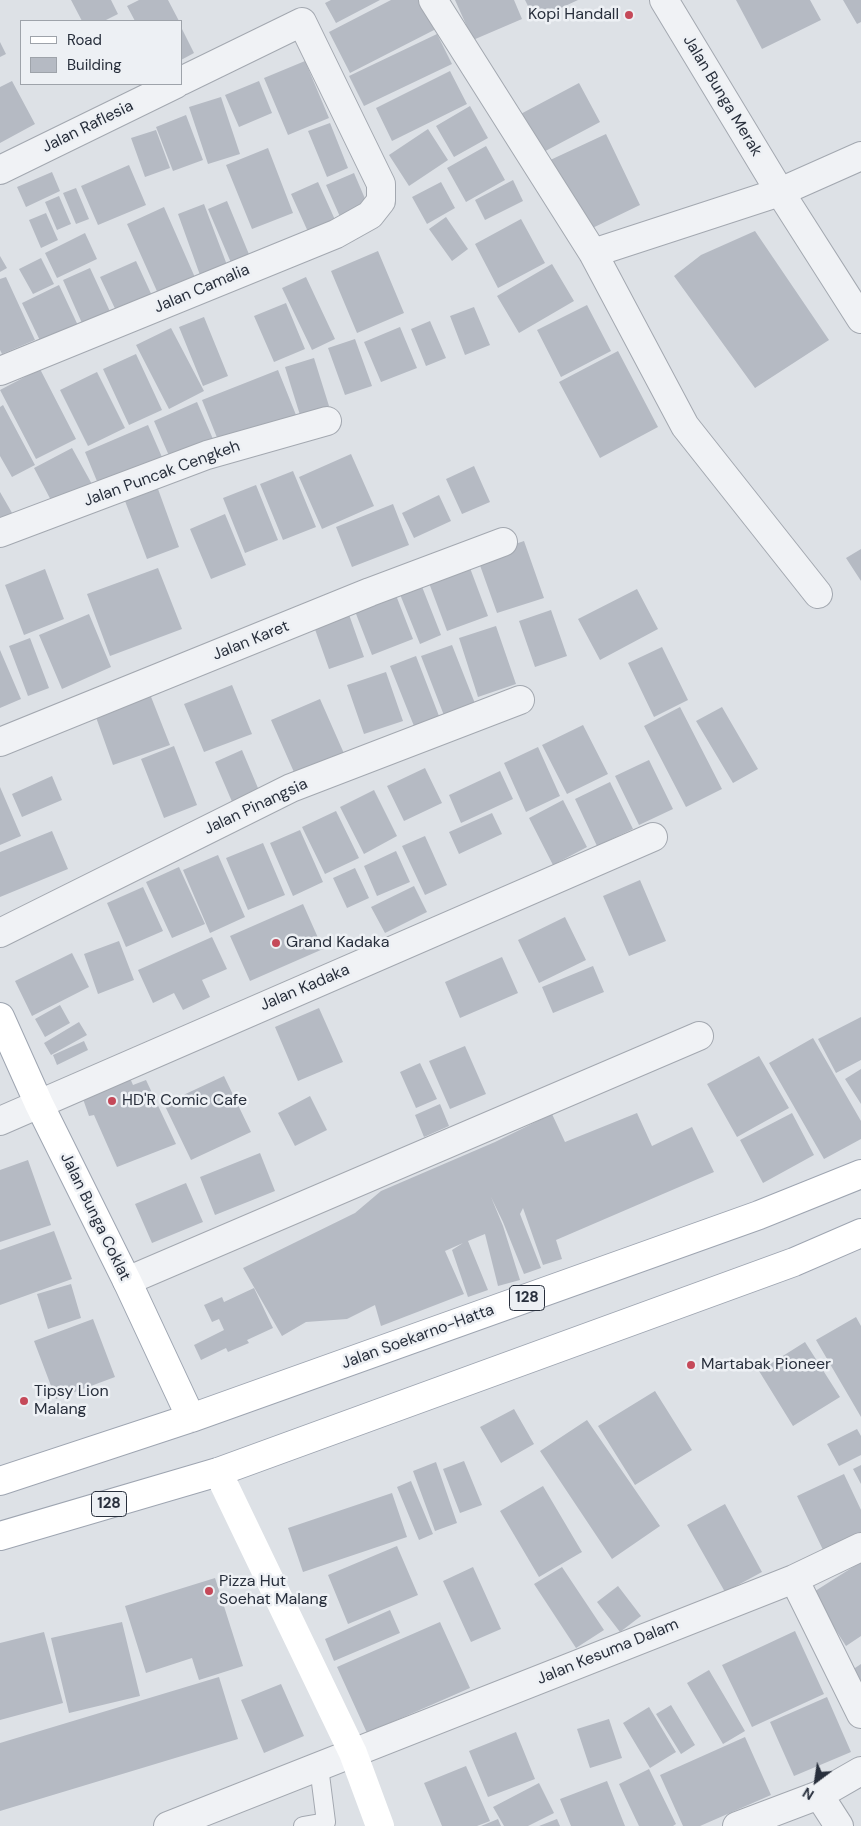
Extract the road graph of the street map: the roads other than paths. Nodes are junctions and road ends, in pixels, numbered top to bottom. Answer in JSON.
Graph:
{"nodes":[{"id":1,"x":433,"y":0,"type":"edge"},
{"id":2,"x":664,"y":0,"type":"edge"},
{"id":3,"x":182,"y":81,"type":"edge"},
{"id":4,"x":174,"y":85,"type":"edge"},
{"id":5,"x":861,"y":156,"type":"edge"},
{"id":6,"x":0,"y":170,"type":"edge"},
{"id":7,"x":780,"y":192,"type":"junction"},
{"id":8,"x":593,"y":253,"type":"junction"},
{"id":9,"x":861,"y":318,"type":"edge"},
{"id":10,"x":0,"y":371,"type":"edge"},
{"id":11,"x":327,"y":421,"type":"dead end"},
{"id":12,"x":0,"y":533,"type":"edge"},
{"id":13,"x":503,"y":542,"type":"dead end"},
{"id":14,"x":818,"y":594,"type":"dead end"},
{"id":15,"x":520,"y":700,"type":"dead end"},
{"id":16,"x":0,"y":742,"type":"edge"},
{"id":17,"x":654,"y":837,"type":"dead end"},
{"id":18,"x":0,"y":933,"type":"edge"},
{"id":19,"x":0,"y":1017,"type":"edge"},
{"id":20,"x":699,"y":1036,"type":"dead end"},
{"id":21,"x":39,"y":1104,"type":"junction"},
{"id":22,"x":0,"y":1120,"type":"edge"},
{"id":23,"x":861,"y":1174,"type":"edge"},
{"id":24,"x":861,"y":1233,"type":"edge"},
{"id":25,"x":127,"y":1281,"type":"junction"},
{"id":26,"x":191,"y":1418,"type":"junction"},
{"id":27,"x":218,"y":1472,"type":"junction"},
{"id":28,"x":0,"y":1481,"type":"edge"},
{"id":29,"x":0,"y":1536,"type":"edge"},
{"id":30,"x":861,"y":1547,"type":"edge"},
{"id":31,"x":794,"y":1579,"type":"junction"},
{"id":32,"x":861,"y":1714,"type":"edge"},
{"id":33,"x":353,"y":1754,"type":"junction"},
{"id":34,"x":319,"y":1767,"type":"junction"},
{"id":35,"x":861,"y":1771,"type":"edge"},
{"id":36,"x":819,"y":1795,"type":"junction"},
{"id":37,"x":327,"y":1824,"type":"edge"},
{"id":38,"x":168,"y":1826,"type":"edge"},
{"id":39,"x":302,"y":1826,"type":"edge"},
{"id":40,"x":380,"y":1826,"type":"edge"},
{"id":41,"x":737,"y":1826,"type":"edge"},
{"id":42,"x":839,"y":1826,"type":"edge"}],
"edges":[{"from":1,"to":8,"type":"street"},
{"from":2,"to":7,"type":"street","name":"Jalan Bunga Merak"},
{"from":3,"to":10,"type":"street","name":"Jalan Camalia"},
{"from":4,"to":6,"type":"street","name":"Jalan Raflesia"},
{"from":5,"to":7,"type":"street"},
{"from":7,"to":8,"type":"street"},
{"from":7,"to":9,"type":"street","name":"Jalan Bunga Merak"},
{"from":8,"to":14,"type":"street"},
{"from":11,"to":12,"type":"street","name":"Jalan Puncak Cengkeh"},
{"from":13,"to":16,"type":"street","name":"Jalan Karet"},
{"from":15,"to":18,"type":"street","name":"Jalan Pinangsia"},
{"from":17,"to":21,"type":"street","name":"Jalan Kadaka"},
{"from":19,"to":21,"type":"main road","name":"Jalan Bunga Coklat"},
{"from":20,"to":25,"type":"street"},
{"from":21,"to":22,"type":"street","name":"Jalan Kadaka"},
{"from":21,"to":25,"type":"main road","name":"Jalan Bunga Coklat"},
{"from":23,"to":26,"type":"main road","name":"Jalan Soekarno-Hatta","number":"128"},
{"from":24,"to":27,"type":"main road","number":"128"},
{"from":25,"to":26,"type":"main road","name":"Jalan Bunga Coklat"},
{"from":26,"to":28,"type":"main road","name":"Jalan Soekarno-Hatta","number":"128"},
{"from":27,"to":29,"type":"main road","number":"128"},
{"from":27,"to":33,"type":"main road"},
{"from":30,"to":31,"type":"street","name":"Jalan Kesuma Dalam"},
{"from":31,"to":32,"type":"street"},
{"from":31,"to":33,"type":"street","name":"Jalan Kesuma Dalam"},
{"from":33,"to":34,"type":"street","name":"Jalan Kesuma Dalam"},
{"from":33,"to":40,"type":"main road"},
{"from":34,"to":37,"type":"lane"},
{"from":34,"to":38,"type":"street","name":"Jalan Kesuma Dalam"},
{"from":35,"to":36,"type":"street"},
{"from":36,"to":41,"type":"street"},
{"from":36,"to":42,"type":"street"},
{"from":37,"to":39,"type":"lane"}]}
